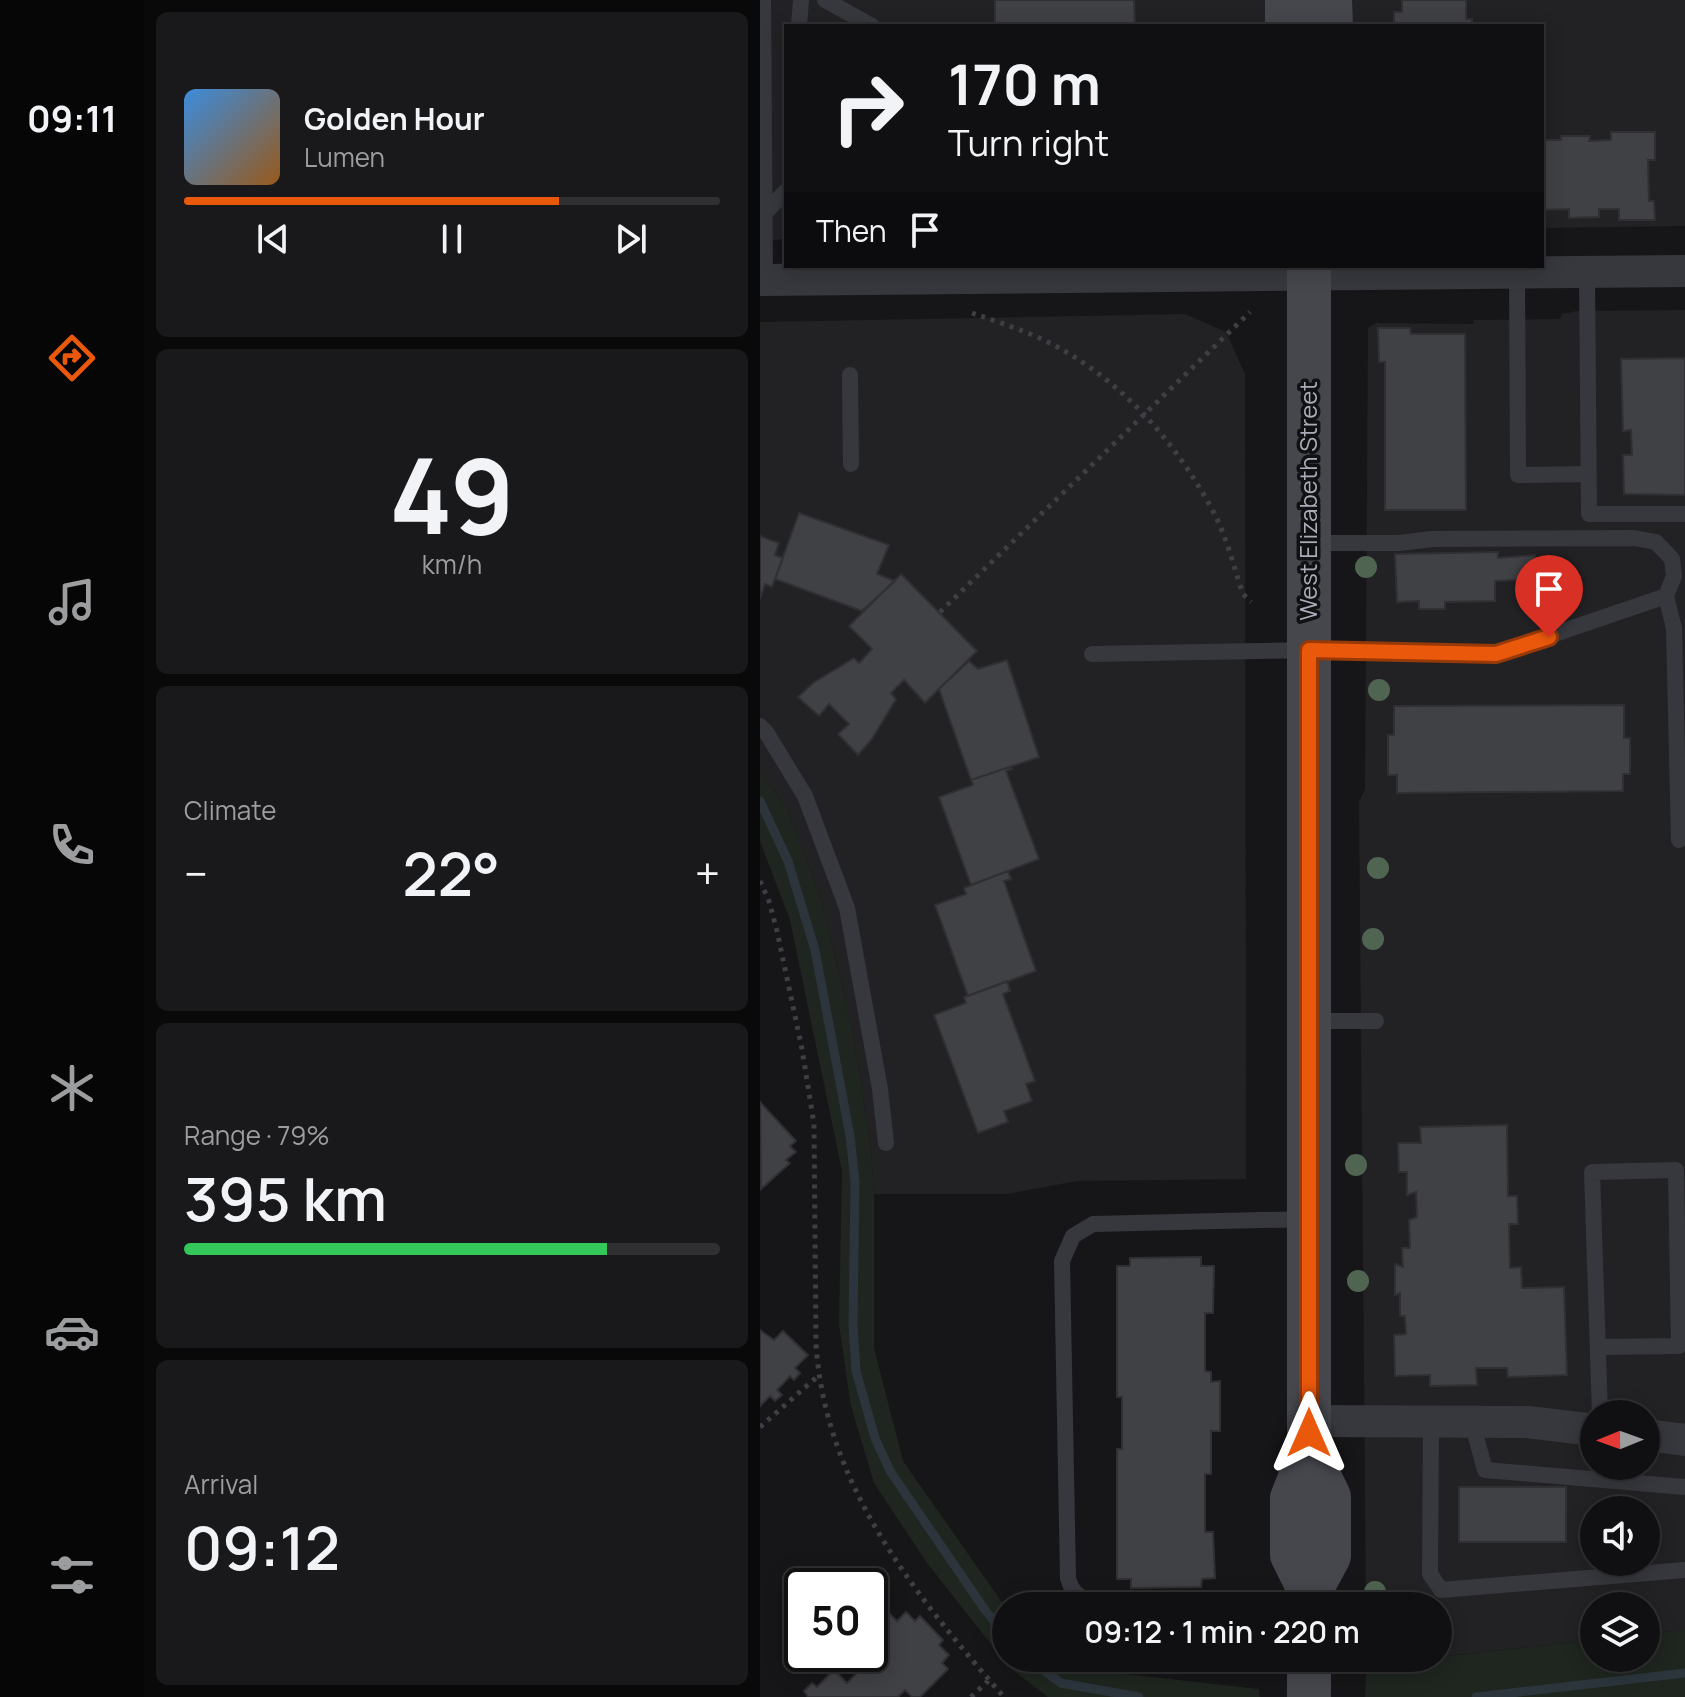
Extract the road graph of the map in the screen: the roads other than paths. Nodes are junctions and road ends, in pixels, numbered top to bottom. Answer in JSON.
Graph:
{"nodes":[{"id":1,"x":763,"y":0,"type":"edge"},
{"id":2,"x":801,"y":0,"type":"edge"},
{"id":3,"x":825,"y":0,"type":"edge"},
{"id":4,"x":1287,"y":0,"type":"edge"},
{"id":5,"x":1330,"y":0,"type":"edge"},
{"id":6,"x":799,"y":24,"type":"edge"},
{"id":7,"x":868,"y":24,"type":"edge"},
{"id":8,"x":1287,"y":24,"type":"edge"},
{"id":9,"x":1331,"y":24,"type":"edge"},
{"id":10,"x":784,"y":193,"type":"edge"},
{"id":11,"x":763,"y":215,"type":"junction"},
{"id":12,"x":1309,"y":271,"type":"edge"},
{"id":13,"x":1685,"y":271,"type":"edge"},
{"id":14,"x":1587,"y":272,"type":"junction"},
{"id":15,"x":1517,"y":273,"type":"junction"},
{"id":16,"x":762,"y":280,"type":"edge"},
{"id":17,"x":850,"y":375,"type":"dead end"},
{"id":18,"x":851,"y":464,"type":"dead end"},
{"id":19,"x":1588,"y":474,"type":"junction"},
{"id":20,"x":1685,"y":514,"type":"edge"},
{"id":21,"x":1309,"y":543,"type":"junction"},
{"id":22,"x":1666,"y":596,"type":"junction"},
{"id":23,"x":1309,"y":650,"type":"junction"},
{"id":24,"x":1092,"y":654,"type":"dead end"},
{"id":25,"x":760,"y":726,"type":"edge"},
{"id":26,"x":1679,"y":840,"type":"dead end"},
{"id":27,"x":1309,"y":1021,"type":"junction"},
{"id":28,"x":1376,"y":1021,"type":"dead end"},
{"id":29,"x":886,"y":1143,"type":"dead end"},
{"id":30,"x":1309,"y":1219,"type":"junction"},
{"id":31,"x":1598,"y":1347,"type":"junction"},
{"id":32,"x":1600,"y":1400,"type":"edge"},
{"id":33,"x":1431,"y":1422,"type":"junction"},
{"id":34,"x":1472,"y":1422,"type":"junction"},
{"id":35,"x":1580,"y":1428,"type":"edge"},
{"id":36,"x":1660,"y":1437,"type":"edge"},
{"id":37,"x":1309,"y":1438,"type":"junction"},
{"id":38,"x":1685,"y":1440,"type":"edge"},
{"id":39,"x":1685,"y":1487,"type":"edge"},
{"id":40,"x":1685,"y":1570,"type":"edge"},
{"id":41,"x":1074,"y":1592,"type":"edge"},
{"id":42,"x":1306,"y":1592,"type":"edge"},
{"id":43,"x":1309,"y":1672,"type":"edge"},
{"id":44,"x":1309,"y":1697,"type":"edge"}],
"edges":[{"from":1,"to":11,"type":"lane"},
{"from":2,"to":6,"type":"lane"},
{"from":3,"to":7,"type":"lane"},
{"from":4,"to":8,"type":"main road"},
{"from":5,"to":9,"type":"main road"},
{"from":10,"to":11,"type":"lane"},
{"from":11,"to":16,"type":"lane"},
{"from":12,"to":15,"type":"street"},
{"from":12,"to":16,"type":"street"},
{"from":12,"to":21,"type":"main road","name":"West Elizabeth Street"},
{"from":13,"to":14,"type":"street"},
{"from":14,"to":15,"type":"street"},
{"from":14,"to":19,"type":"lane"},
{"from":15,"to":19,"type":"lane"},
{"from":17,"to":18,"type":"lane"},
{"from":19,"to":20,"type":"lane"},
{"from":21,"to":22,"type":"lane"},
{"from":21,"to":23,"type":"main road","name":"West Elizabeth Street"},
{"from":22,"to":23,"type":"lane"},
{"from":22,"to":26,"type":"lane"},
{"from":23,"to":24,"type":"lane"},
{"from":23,"to":27,"type":"main road","name":"West Elizabeth Street"},
{"from":25,"to":29,"type":"lane"},
{"from":27,"to":28,"type":"lane"},
{"from":27,"to":30,"type":"main road","name":"West Elizabeth Street"},
{"from":30,"to":37,"type":"main road","name":"West Elizabeth Street"},
{"from":30,"to":41,"type":"lane"},
{"from":31,"to":31,"type":"lane"},
{"from":31,"to":32,"type":"lane"},
{"from":33,"to":34,"type":"street"},
{"from":33,"to":37,"type":"street"},
{"from":33,"to":40,"type":"lane"},
{"from":34,"to":35,"type":"street"},
{"from":34,"to":39,"type":"lane"},
{"from":36,"to":38,"type":"street"},
{"from":37,"to":42,"type":"main road","name":"West Elizabeth Street"},
{"from":43,"to":44,"type":"main road"}]}
